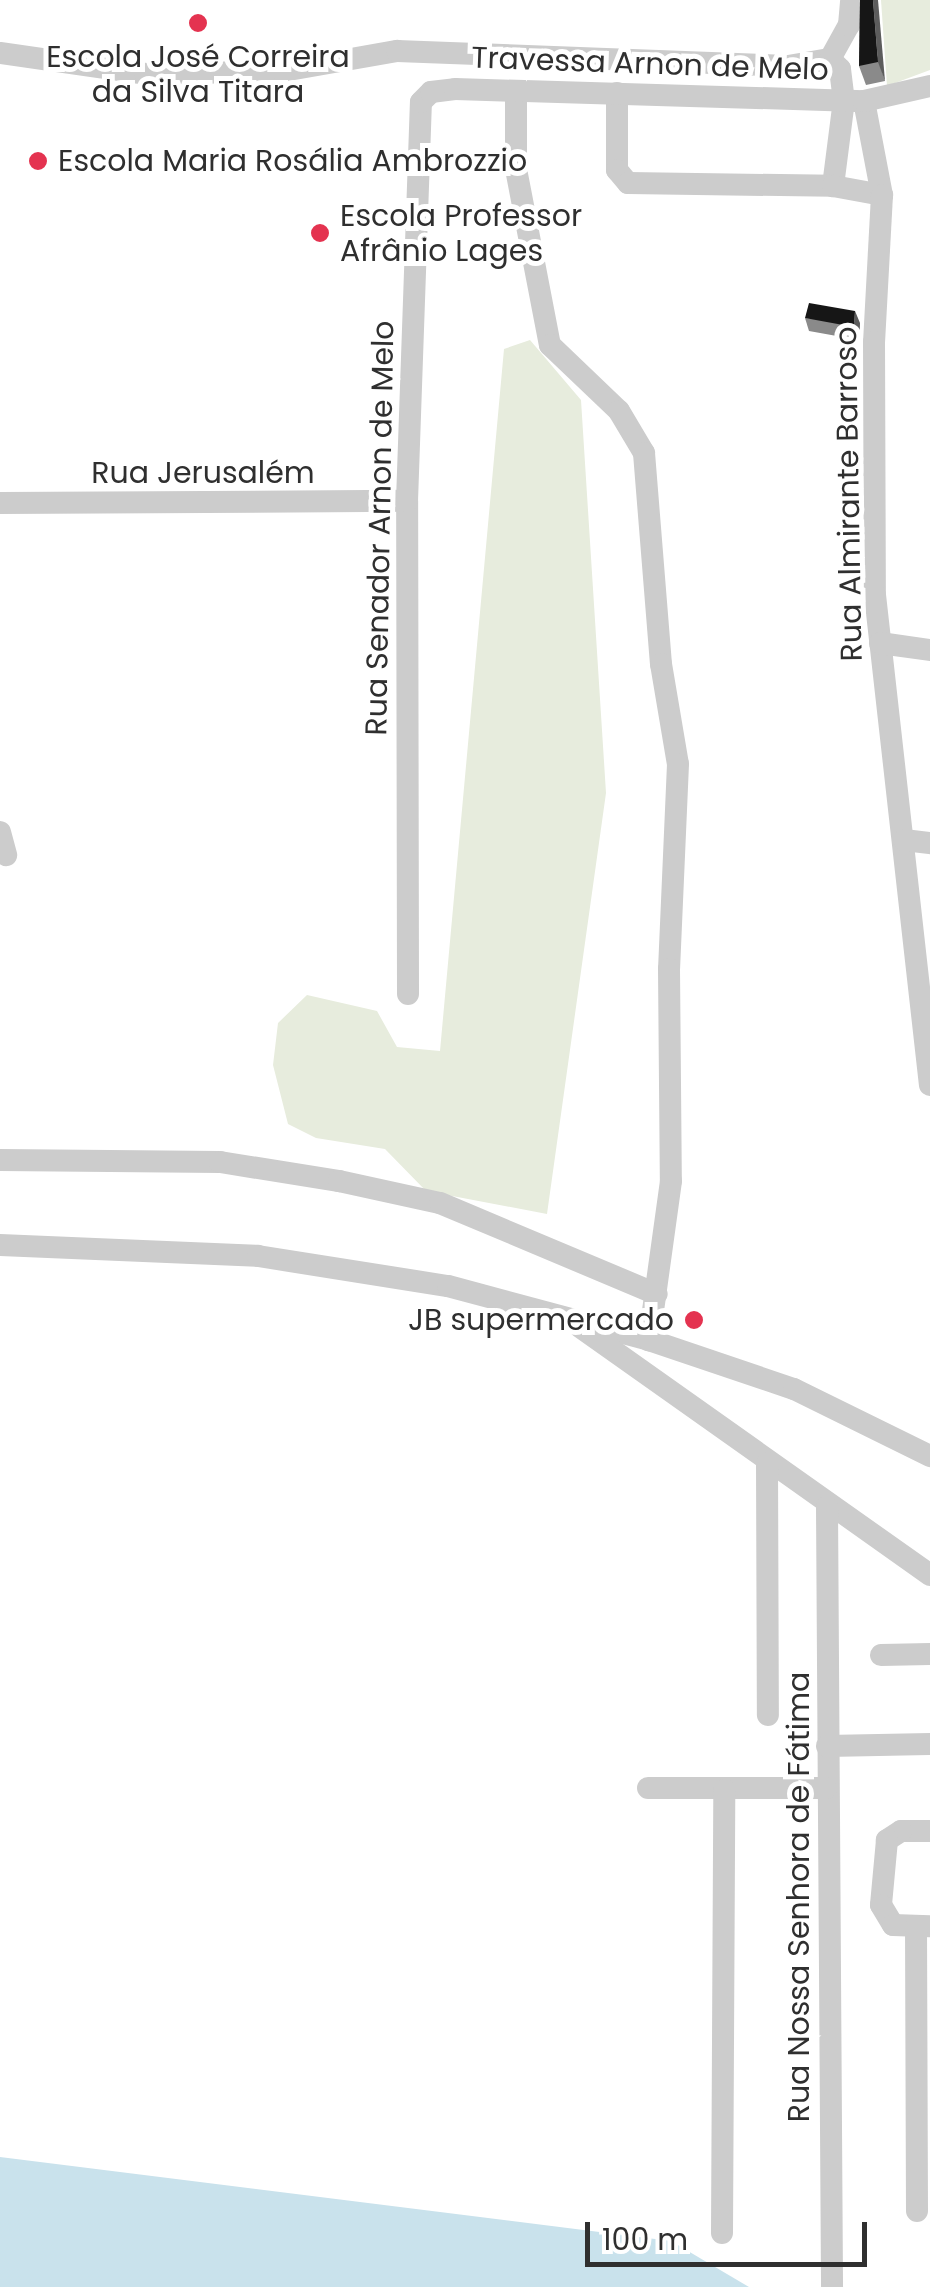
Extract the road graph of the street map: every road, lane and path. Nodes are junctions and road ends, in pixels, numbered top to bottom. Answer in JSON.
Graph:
{"nodes":[{"id":1,"x":850,"y":0,"type":"edge"},
{"id":2,"x":0,"y":53,"type":"edge"},
{"id":3,"x":830,"y":59,"type":"junction"},
{"id":4,"x":930,"y":86,"type":"edge"},
{"id":5,"x":455,"y":89,"type":"joint"},
{"id":6,"x":516,"y":91,"type":"junction"},
{"id":7,"x":617,"y":93,"type":"junction"},
{"id":8,"x":854,"y":100,"type":"junction"},
{"id":9,"x":833,"y":186,"type":"junction"},
{"id":10,"x":882,"y":195,"type":"junction"},
{"id":11,"x":407,"y":501,"type":"junction"},
{"id":12,"x":0,"y":503,"type":"edge"},
{"id":13,"x":880,"y":643,"type":"junction"},
{"id":14,"x":930,"y":650,"type":"edge"},
{"id":15,"x":0,"y":832,"type":"edge"},
{"id":16,"x":904,"y":840,"type":"junction"},
{"id":17,"x":930,"y":843,"type":"edge"},
{"id":18,"x":6,"y":856,"type":"dead end"},
{"id":19,"x":408,"y":994,"type":"dead end"},
{"id":20,"x":930,"y":1085,"type":"edge"},
{"id":21,"x":0,"y":1160,"type":"edge"},
{"id":22,"x":0,"y":1245,"type":"edge"},
{"id":23,"x":657,"y":1294,"type":"junction"},
{"id":24,"x":574,"y":1322,"type":"junction"},
{"id":25,"x":643,"y":1339,"type":"junction"},
{"id":26,"x":629,"y":1366,"type":"junction"},
{"id":27,"x":930,"y":1456,"type":"edge"},
{"id":28,"x":767,"y":1462,"type":"junction"},
{"id":29,"x":827,"y":1507,"type":"junction"},
{"id":30,"x":930,"y":1575,"type":"edge"},
{"id":31,"x":881,"y":1654,"type":"dead end"},
{"id":32,"x":930,"y":1654,"type":"edge"},
{"id":33,"x":768,"y":1714,"type":"dead end"},
{"id":34,"x":930,"y":1744,"type":"edge"},
{"id":35,"x":826,"y":1746,"type":"junction"},
{"id":36,"x":648,"y":1788,"type":"dead end"},
{"id":37,"x":826,"y":1788,"type":"junction"},
{"id":38,"x":724,"y":1790,"type":"junction"},
{"id":39,"x":926,"y":1831,"type":"edge"},
{"id":40,"x":923,"y":1926,"type":"edge"},
{"id":41,"x":923,"y":2015,"type":"edge"},
{"id":42,"x":922,"y":2105,"type":"edge"},
{"id":43,"x":921,"y":2200,"type":"edge"},
{"id":44,"x":722,"y":2232,"type":"dead end"},
{"id":45,"x":832,"y":2287,"type":"edge"}],
"edges":[{"from":1,"to":3,"type":"street"},
{"from":2,"to":3,"type":"street"},
{"from":3,"to":8,"type":"street","name":"Rua Almirante Barroso"},
{"from":4,"to":8,"type":"street","name":"Travessa Arnon de Melo"},
{"from":5,"to":6,"type":"street","name":"Travessa Arnon de Melo"},
{"from":5,"to":11,"type":"street","name":"Rua Senador Arnon de Melo"},
{"from":6,"to":7,"type":"street","name":"Travessa Arnon de Melo"},
{"from":6,"to":23,"type":"street"},
{"from":7,"to":8,"type":"street","name":"Travessa Arnon de Melo"},
{"from":7,"to":9,"type":"street"},
{"from":8,"to":9,"type":"street"},
{"from":8,"to":10,"type":"street","name":"Rua Almirante Barroso"},
{"from":9,"to":10,"type":"street"},
{"from":10,"to":13,"type":"street","name":"Rua Almirante Barroso"},
{"from":11,"to":12,"type":"street","name":"Rua Jerusalém"},
{"from":11,"to":19,"type":"street","name":"Rua Senador Arnon de Melo"},
{"from":13,"to":14,"type":"street"},
{"from":13,"to":16,"type":"street","name":"Rua Almirante Barroso"},
{"from":15,"to":18,"type":"street"},
{"from":16,"to":17,"type":"street"},
{"from":16,"to":20,"type":"street","name":"Rua Almirante Barroso"},
{"from":21,"to":23,"type":"street"},
{"from":22,"to":24,"type":"street"},
{"from":23,"to":25,"type":"street"},
{"from":24,"to":25,"type":"street"},
{"from":24,"to":26,"type":"street"},
{"from":25,"to":26,"type":"street"},
{"from":25,"to":27,"type":"street"},
{"from":26,"to":28,"type":"street"},
{"from":28,"to":29,"type":"street"},
{"from":28,"to":33,"type":"street"},
{"from":29,"to":30,"type":"street"},
{"from":29,"to":35,"type":"street","name":"Rua Nossa Senhora de Fátima"},
{"from":31,"to":32,"type":"street"},
{"from":34,"to":35,"type":"street"},
{"from":35,"to":37,"type":"street","name":"Rua Nossa Senhora de Fátima"},
{"from":36,"to":38,"type":"street"},
{"from":37,"to":38,"type":"street"},
{"from":37,"to":45,"type":"street","name":"Rua Nossa Senhora de Fátima"},
{"from":38,"to":44,"type":"street"},
{"from":39,"to":40,"type":"street"},
{"from":40,"to":41,"type":"street"},
{"from":41,"to":42,"type":"street"},
{"from":42,"to":43,"type":"street"}]}
